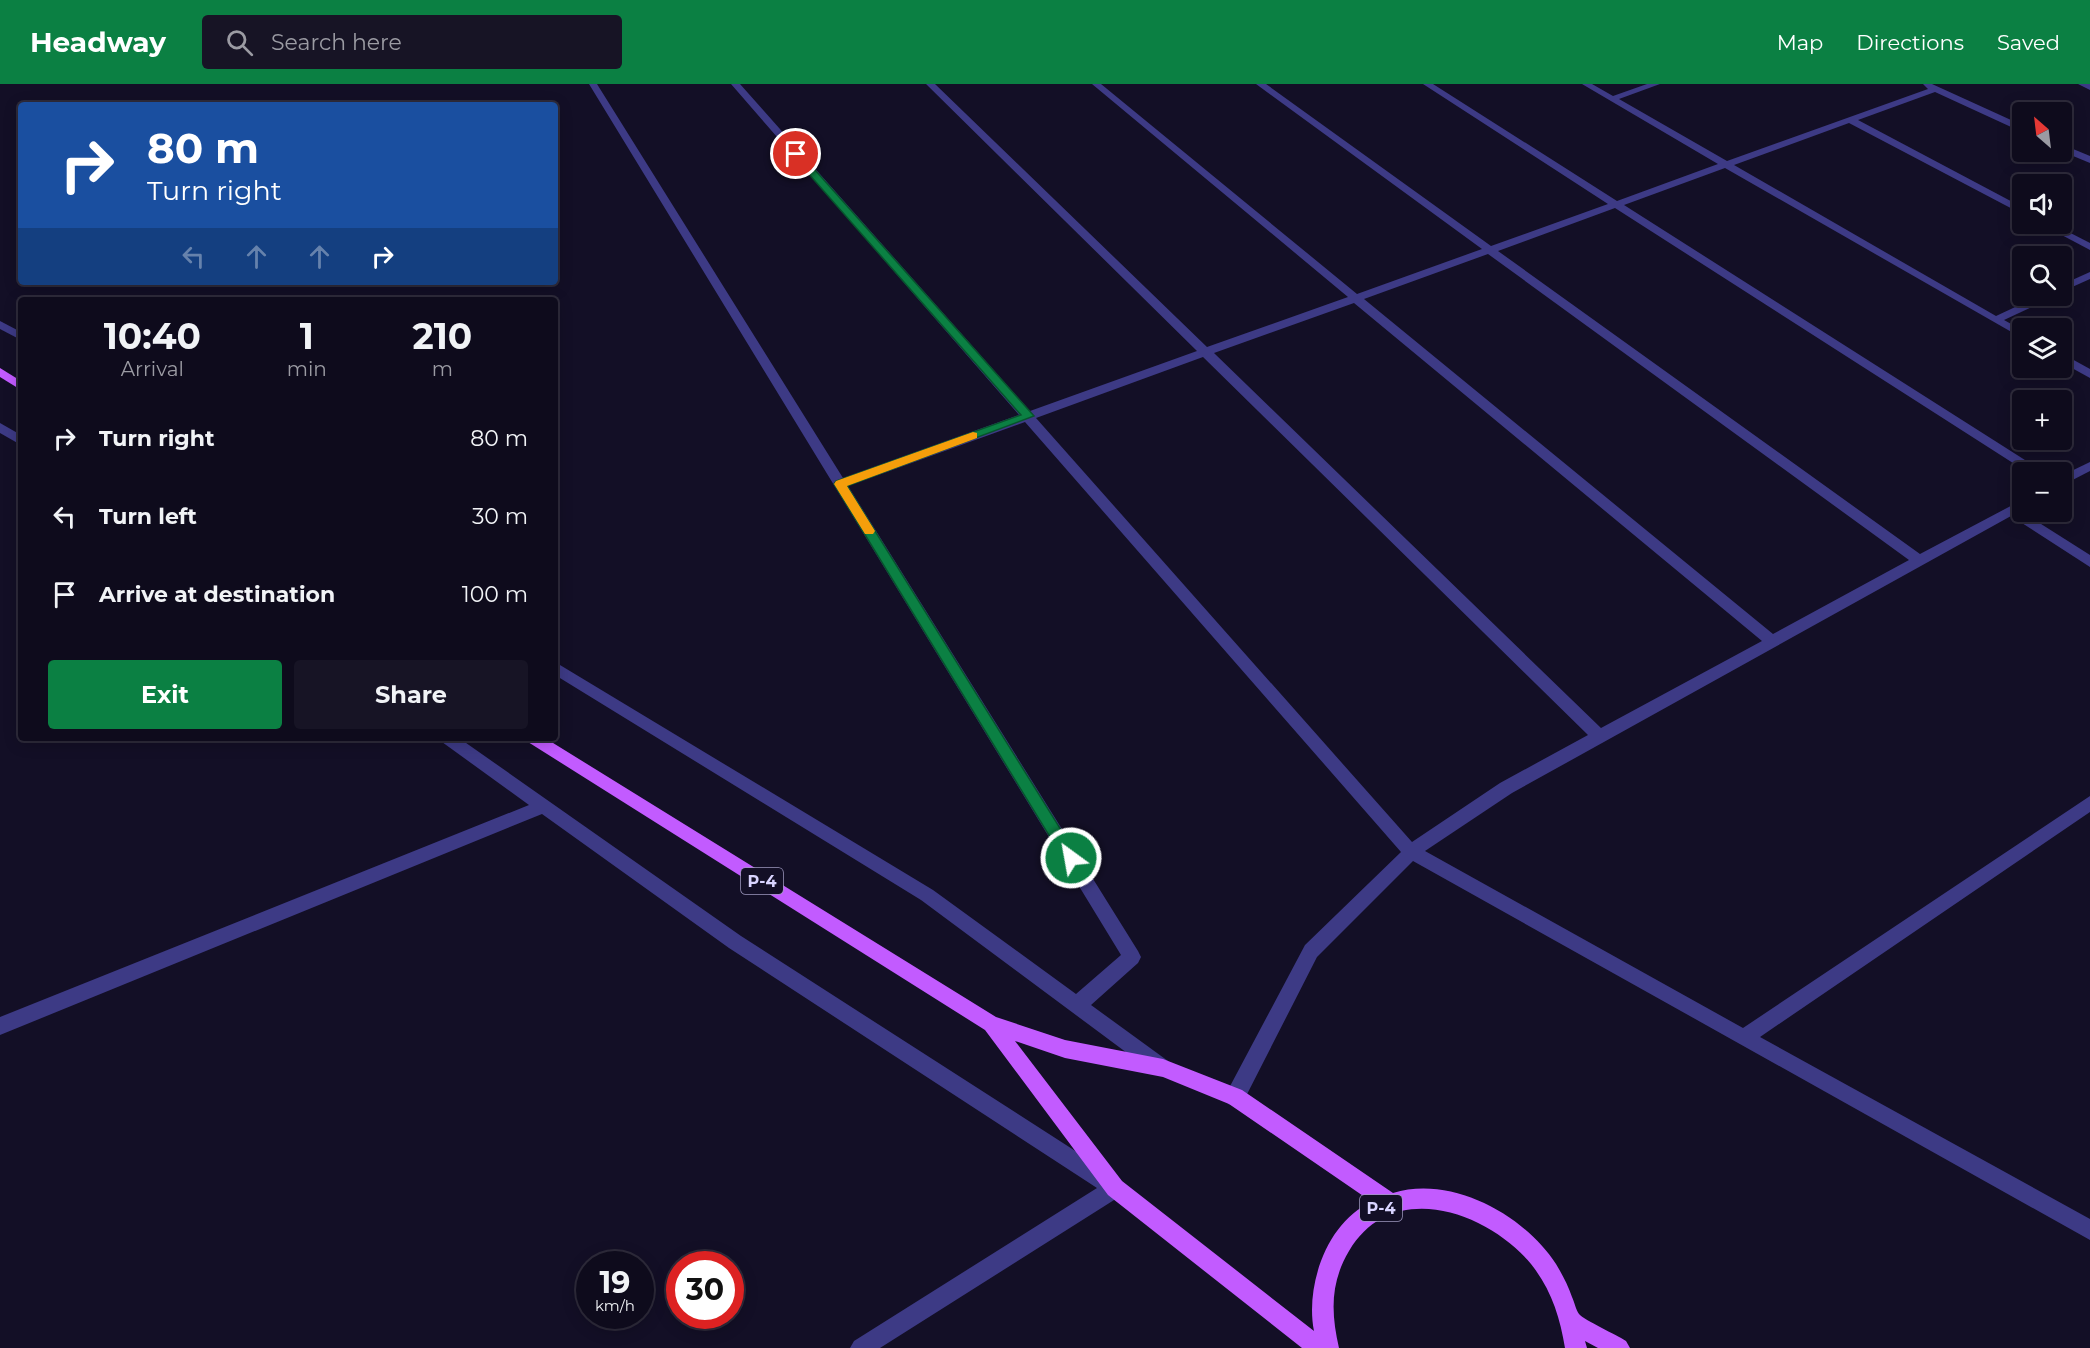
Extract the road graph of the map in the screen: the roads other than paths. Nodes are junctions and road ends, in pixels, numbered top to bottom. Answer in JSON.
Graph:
{"nodes":[{"id":1,"x":593,"y":84,"type":"edge"},
{"id":2,"x":735,"y":84,"type":"edge"},
{"id":3,"x":930,"y":84,"type":"edge"},
{"id":4,"x":1096,"y":84,"type":"edge"},
{"id":5,"x":1260,"y":84,"type":"edge"},
{"id":6,"x":1427,"y":84,"type":"edge"},
{"id":7,"x":1586,"y":84,"type":"edge"},
{"id":8,"x":1656,"y":84,"type":"edge"},
{"id":9,"x":1925,"y":84,"type":"edge"},
{"id":10,"x":2082,"y":84,"type":"edge"},
{"id":11,"x":2090,"y":87,"type":"edge"},
{"id":12,"x":1936,"y":89,"type":"junction"},
{"id":13,"x":1612,"y":99,"type":"junction"},
{"id":14,"x":1850,"y":120,"type":"junction"},
{"id":15,"x":2012,"y":124,"type":"edge"},
{"id":16,"x":2072,"y":152,"type":"edge"},
{"id":17,"x":2090,"y":160,"type":"edge"},
{"id":18,"x":1725,"y":165,"type":"junction"},
{"id":19,"x":1616,"y":204,"type":"junction"},
{"id":20,"x":2012,"y":206,"type":"edge"},
{"id":21,"x":2065,"y":234,"type":"edge"},
{"id":22,"x":2090,"y":247,"type":"edge"},
{"id":23,"x":1490,"y":250,"type":"junction"},
{"id":24,"x":2090,"y":275,"type":"edge"},
{"id":25,"x":2072,"y":284,"type":"edge"},
{"id":26,"x":1356,"y":298,"type":"junction"},
{"id":27,"x":2026,"y":306,"type":"edge"},
{"id":28,"x":1996,"y":320,"type":"junction"},
{"id":29,"x":0,"y":324,"type":"edge"},
{"id":30,"x":2012,"y":329,"type":"edge"},
{"id":31,"x":18,"y":336,"type":"edge"},
{"id":32,"x":1205,"y":352,"type":"junction"},
{"id":33,"x":2072,"y":363,"type":"edge"},
{"id":34,"x":0,"y":372,"type":"edge"},
{"id":35,"x":2090,"y":374,"type":"edge"},
{"id":36,"x":18,"y":385,"type":"edge"},
{"id":37,"x":1028,"y":416,"type":"junction"},
{"id":38,"x":0,"y":427,"type":"edge"},
{"id":39,"x":18,"y":439,"type":"edge"},
{"id":40,"x":2019,"y":462,"type":"edge"},
{"id":41,"x":2090,"y":466,"type":"edge"},
{"id":42,"x":2072,"y":476,"type":"edge"},
{"id":43,"x":840,"y":484,"type":"junction"},
{"id":44,"x":2012,"y":509,"type":"edge"},
{"id":45,"x":2036,"y":522,"type":"edge"},
{"id":46,"x":1919,"y":560,"type":"junction"},
{"id":47,"x":2090,"y":562,"type":"edge"},
{"id":48,"x":1772,"y":641,"type":"junction"},
{"id":49,"x":558,"y":670,"type":"edge"},
{"id":50,"x":1600,"y":737,"type":"junction"},
{"id":51,"x":451,"y":741,"type":"edge"},
{"id":52,"x":538,"y":741,"type":"edge"},
{"id":53,"x":2090,"y":802,"type":"edge"},
{"id":54,"x":544,"y":806,"type":"junction"},
{"id":55,"x":1411,"y":852,"type":"junction"},
{"id":56,"x":1077,"y":1005,"type":"junction"},
{"id":57,"x":991,"y":1024,"type":"junction"},
{"id":58,"x":0,"y":1026,"type":"edge"},
{"id":59,"x":1745,"y":1037,"type":"junction"},
{"id":60,"x":1163,"y":1068,"type":"junction"},
{"id":61,"x":1235,"y":1097,"type":"junction"},
{"id":62,"x":1115,"y":1188,"type":"junction"},
{"id":63,"x":1391,"y":1203,"type":"junction"},
{"id":64,"x":2090,"y":1230,"type":"edge"},
{"id":65,"x":1573,"y":1322,"type":"junction"},
{"id":66,"x":861,"y":1348,"type":"edge"},
{"id":67,"x":1319,"y":1348,"type":"edge"},
{"id":68,"x":1328,"y":1348,"type":"edge"},
{"id":69,"x":1576,"y":1348,"type":"edge"},
{"id":70,"x":1619,"y":1348,"type":"edge"}],
"edges":[{"from":1,"to":43,"type":"street"},
{"from":2,"to":37,"type":"street"},
{"from":3,"to":32,"type":"street"},
{"from":4,"to":26,"type":"street"},
{"from":5,"to":23,"type":"street"},
{"from":6,"to":19,"type":"street"},
{"from":7,"to":13,"type":"street"},
{"from":8,"to":13,"type":"street"},
{"from":9,"to":12,"type":"street"},
{"from":10,"to":11,"type":"street"},
{"from":12,"to":14,"type":"street"},
{"from":12,"to":15,"type":"street"},
{"from":13,"to":18,"type":"street"},
{"from":14,"to":18,"type":"street"},
{"from":14,"to":20,"type":"street"},
{"from":16,"to":17,"type":"street"},
{"from":18,"to":19,"type":"street"},
{"from":18,"to":28,"type":"street"},
{"from":19,"to":23,"type":"street"},
{"from":19,"to":40,"type":"street"},
{"from":21,"to":22,"type":"street"},
{"from":23,"to":26,"type":"street"},
{"from":23,"to":46,"type":"street"},
{"from":24,"to":25,"type":"street"},
{"from":26,"to":32,"type":"street"},
{"from":26,"to":48,"type":"street"},
{"from":27,"to":28,"type":"street"},
{"from":28,"to":30,"type":"street"},
{"from":29,"to":31,"type":"street"},
{"from":32,"to":37,"type":"street"},
{"from":32,"to":50,"type":"street"},
{"from":33,"to":35,"type":"street"},
{"from":34,"to":36,"type":"main road"},
{"from":37,"to":43,"type":"street"},
{"from":37,"to":55,"type":"street"},
{"from":38,"to":39,"type":"street"},
{"from":41,"to":42,"type":"street"},
{"from":43,"to":56,"type":"street"},
{"from":44,"to":46,"type":"street"},
{"from":45,"to":47,"type":"street"},
{"from":46,"to":48,"type":"street"},
{"from":48,"to":50,"type":"street"},
{"from":49,"to":56,"type":"street"},
{"from":50,"to":55,"type":"street"},
{"from":51,"to":54,"type":"street"},
{"from":52,"to":57,"type":"main road","number":"P-4"},
{"from":53,"to":59,"type":"street"},
{"from":54,"to":58,"type":"street"},
{"from":54,"to":62,"type":"street"},
{"from":55,"to":59,"type":"street"},
{"from":55,"to":61,"type":"street"},
{"from":56,"to":60,"type":"street"},
{"from":57,"to":60,"type":"main road","number":"P-4"},
{"from":57,"to":62,"type":"main road","number":"P-4"},
{"from":59,"to":64,"type":"street"},
{"from":60,"to":61,"type":"main road","number":"P-4"},
{"from":61,"to":63,"type":"main road","number":"P-4"},
{"from":62,"to":66,"type":"street"},
{"from":62,"to":67,"type":"main road","number":"P-4"},
{"from":63,"to":65,"type":"main road","number":"P-4"},
{"from":63,"to":68,"type":"main road","number":"P-4"},
{"from":65,"to":69,"type":"main road","number":"P-4"},
{"from":65,"to":70,"type":"main road"}]}
